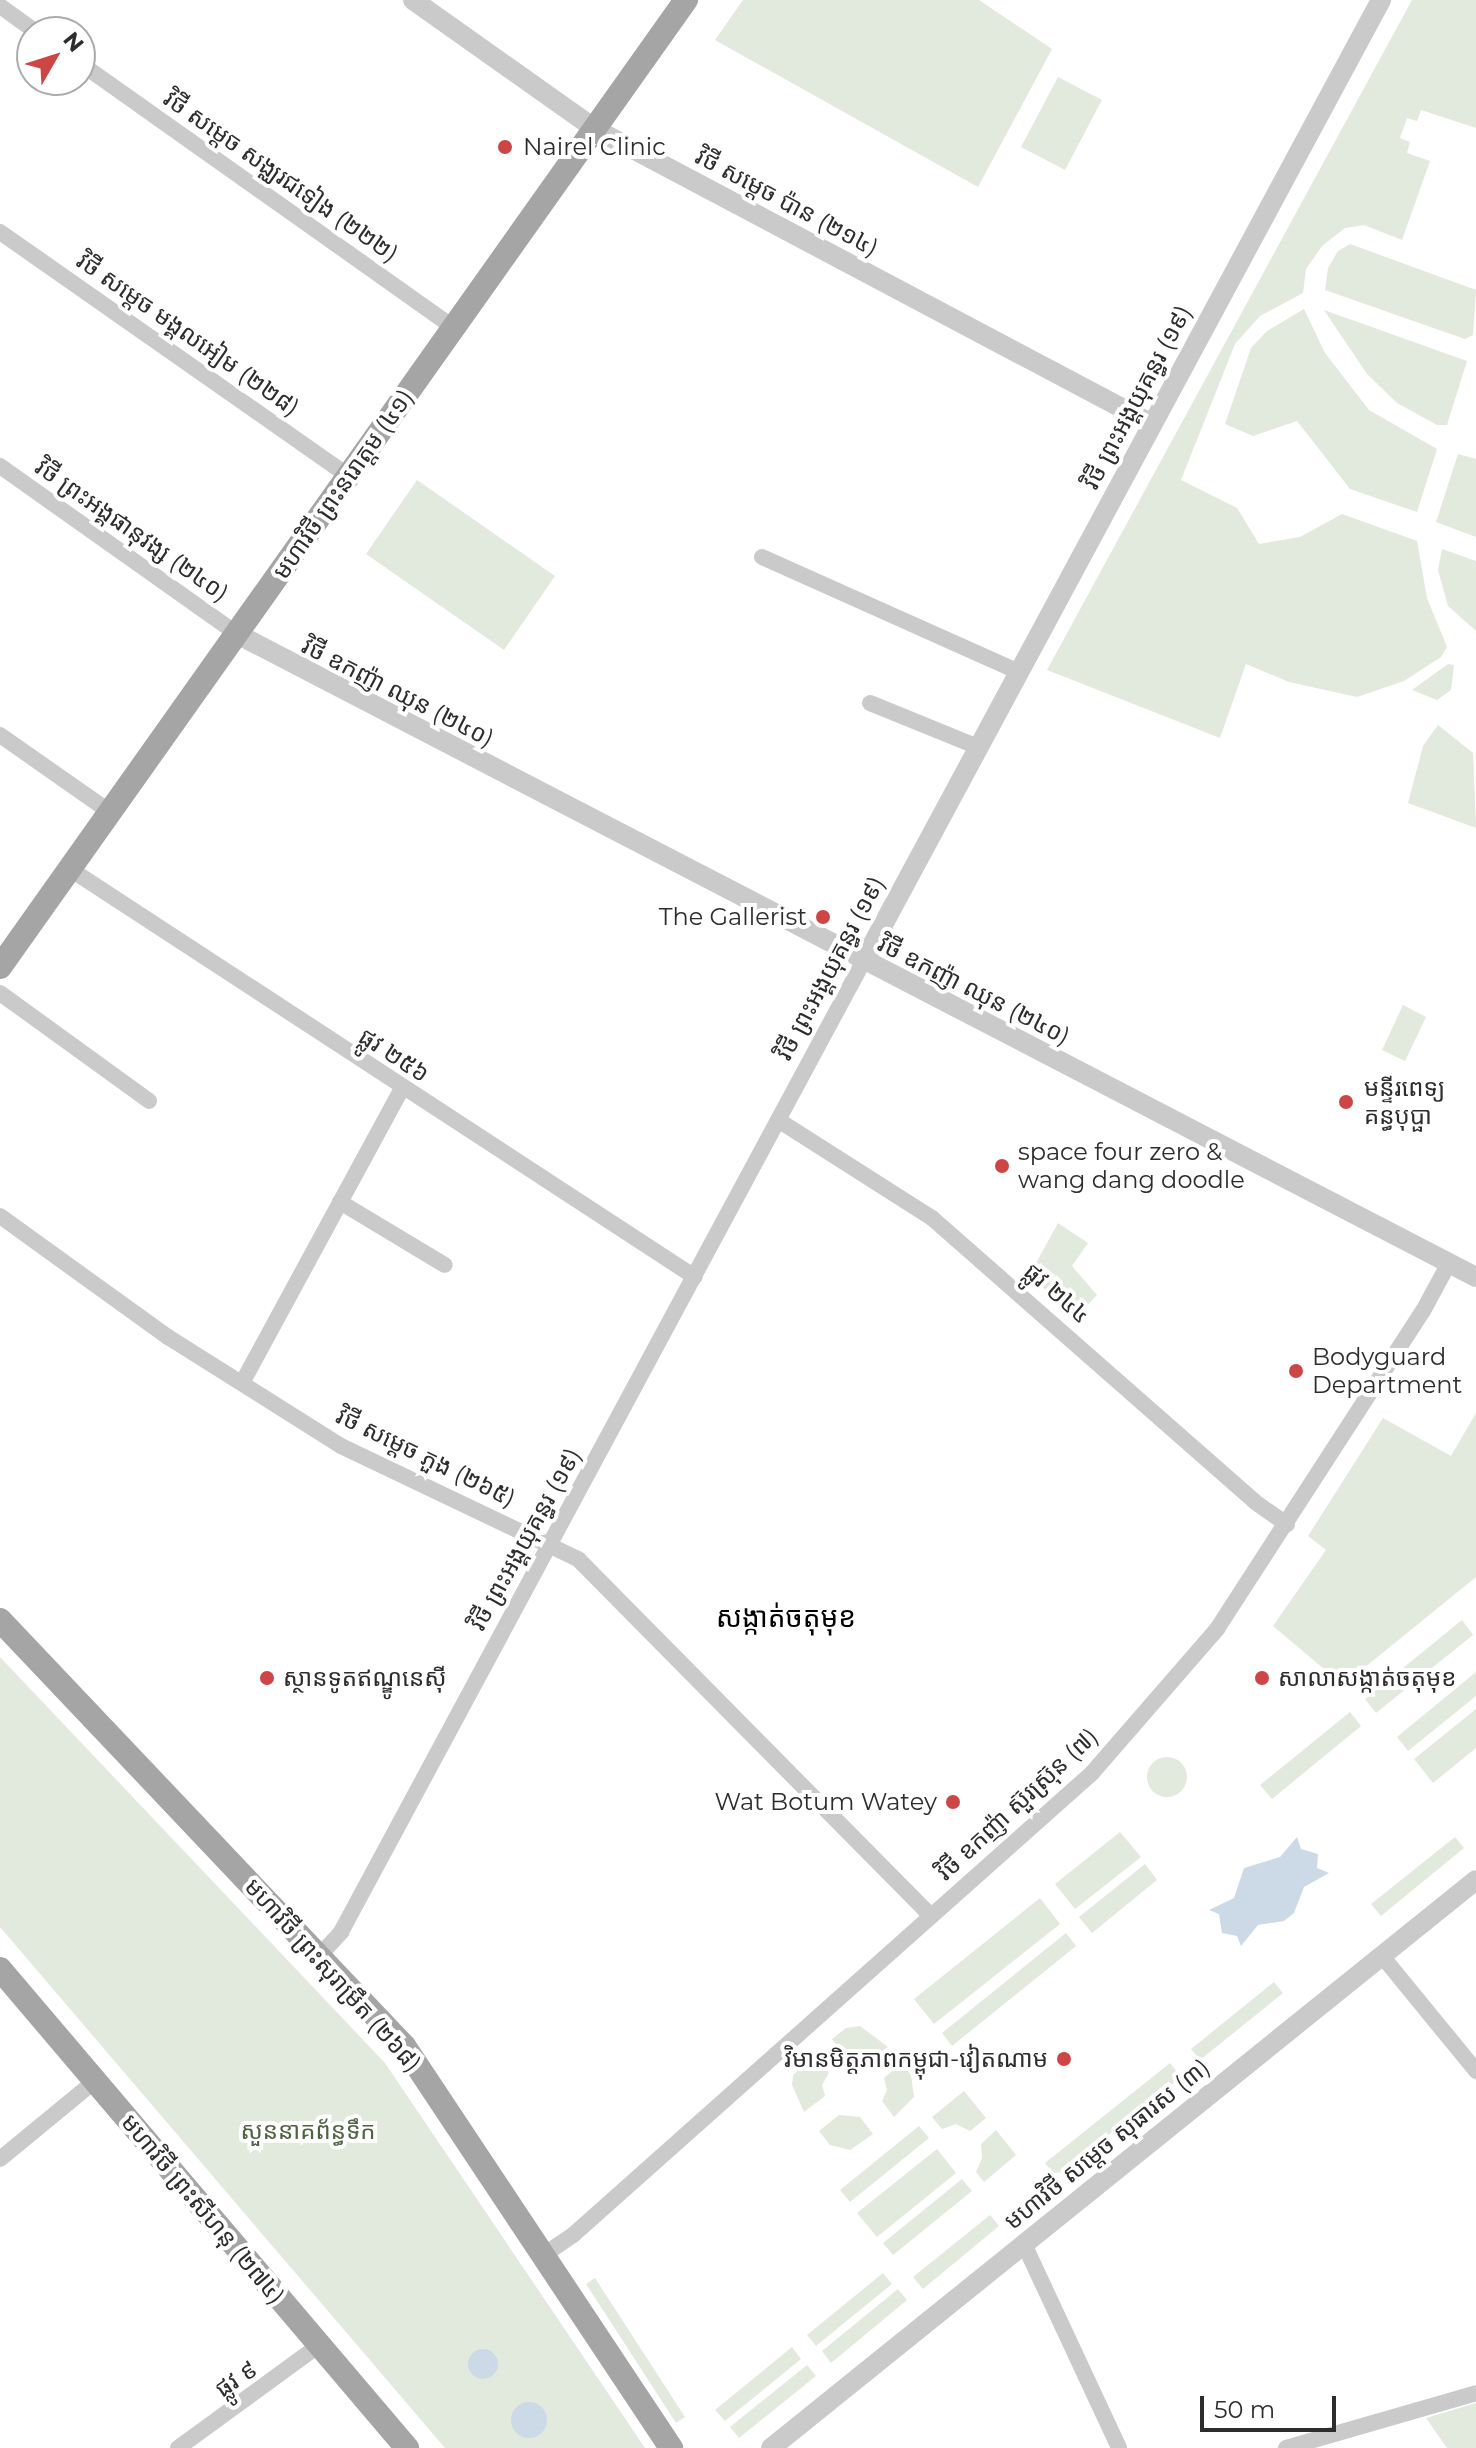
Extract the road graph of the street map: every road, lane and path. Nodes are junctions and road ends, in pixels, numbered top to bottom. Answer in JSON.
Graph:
{"nodes":[{"id":1,"x":413,"y":0,"type":"edge"},
{"id":2,"x":686,"y":0,"type":"edge"},
{"id":3,"x":1381,"y":0,"type":"edge"},
{"id":4,"x":96,"y":74,"type":"edge"},
{"id":5,"x":595,"y":129,"type":"junction"},
{"id":6,"x":0,"y":232,"type":"edge"},
{"id":7,"x":454,"y":328,"type":"junction"},
{"id":8,"x":1152,"y":424,"type":"junction"},
{"id":9,"x":0,"y":466,"type":"edge"},
{"id":10,"x":349,"y":476,"type":"junction"},
{"id":11,"x":762,"y":557,"type":"dead end"},
{"id":12,"x":237,"y":634,"type":"junction"},
{"id":13,"x":1019,"y":672,"type":"junction"},
{"id":14,"x":870,"y":703,"type":"dead end"},
{"id":15,"x":0,"y":735,"type":"edge"},
{"id":16,"x":978,"y":747,"type":"junction"},
{"id":17,"x":110,"y":812,"type":"junction"},
{"id":18,"x":70,"y":869,"type":"junction"},
{"id":19,"x":863,"y":962,"type":"junction"},
{"id":20,"x":0,"y":967,"type":"edge"},
{"id":21,"x":0,"y":993,"type":"edge"},
{"id":22,"x":402,"y":1088,"type":"junction"},
{"id":23,"x":149,"y":1101,"type":"dead end"},
{"id":24,"x":778,"y":1120,"type":"junction"},
{"id":25,"x":340,"y":1202,"type":"junction"},
{"id":26,"x":0,"y":1216,"type":"edge"},
{"id":27,"x":1449,"y":1263,"type":"junction"},
{"id":28,"x":445,"y":1265,"type":"dead end"},
{"id":29,"x":695,"y":1277,"type":"junction"},
{"id":30,"x":1476,"y":1277,"type":"edge"},
{"id":31,"x":242,"y":1383,"type":"junction"},
{"id":32,"x":1287,"y":1524,"type":"junction"},
{"id":33,"x":550,"y":1545,"type":"junction"},
{"id":34,"x":0,"y":1620,"type":"edge"},
{"id":35,"x":1476,"y":1880,"type":"edge"},
{"id":36,"x":931,"y":1916,"type":"junction"},
{"id":37,"x":319,"y":1956,"type":"junction"},
{"id":38,"x":1382,"y":1956,"type":"junction"},
{"id":39,"x":0,"y":1969,"type":"edge"},
{"id":40,"x":1476,"y":2071,"type":"edge"},
{"id":41,"x":95,"y":2081,"type":"junction"},
{"id":42,"x":0,"y":2159,"type":"edge"},
{"id":43,"x":1024,"y":2244,"type":"junction"},
{"id":44,"x":545,"y":2254,"type":"junction"},
{"id":45,"x":319,"y":2345,"type":"junction"},
{"id":46,"x":1476,"y":2393,"type":"edge"},
{"id":47,"x":667,"y":2445,"type":"edge"},
{"id":48,"x":178,"y":2448,"type":"edge"},
{"id":49,"x":407,"y":2448,"type":"edge"},
{"id":50,"x":771,"y":2448,"type":"edge"},
{"id":51,"x":1119,"y":2448,"type":"edge"},
{"id":52,"x":1286,"y":2448,"type":"edge"}],
"edges":[{"from":1,"to":5,"type":"street","name":"វិថី សម្តេច ប៉ាន (២១៤)"},
{"from":2,"to":5,"type":"main road","name":"មហាវិថី ព្រះនរោត្តម (៤១)"},
{"from":3,"to":8,"type":"street","name":"វិថី ព្រះអង្គយុគន្ធរ (១៩)"},
{"from":4,"to":7,"type":"street","name":"វិថី សម្តេច សង្ឈរជទៀង (២២២)"},
{"from":5,"to":7,"type":"main road","name":"មហាវិថី ព្រះនរោត្តម (៤១)"},
{"from":5,"to":8,"type":"street","name":"វិថី សម្តេច ប៉ាន (២១៤)"},
{"from":6,"to":10,"type":"street","name":"វិថី សម្តេច មង្គលអៀម (២២៨)"},
{"from":7,"to":10,"type":"main road","name":"មហាវិថី ព្រះនរោត្តម (៤១)"},
{"from":8,"to":13,"type":"street","name":"វិថី ព្រះអង្គយុគន្ធរ (១៩)"},
{"from":9,"to":12,"type":"street","name":"វិថី ព្រះអង្គផានុវង្ស (២៤០)"},
{"from":10,"to":12,"type":"main road","name":"មហាវិថី ព្រះនរោត្តម (៤១)"},
{"from":11,"to":13,"type":"street"},
{"from":12,"to":17,"type":"main road","name":"មហាវិថី ព្រះនរោត្តម (៤១)"},
{"from":12,"to":19,"type":"street","name":"វិថី ឧកញ៉ា ឈុន (២៤០)"},
{"from":13,"to":16,"type":"street","name":"វិថី ព្រះអង្គយុគន្ធរ (១៩)"},
{"from":14,"to":16,"type":"street"},
{"from":15,"to":17,"type":"street"},
{"from":16,"to":19,"type":"street","name":"វិថី ព្រះអង្គយុគន្ធរ (១៩)"},
{"from":17,"to":18,"type":"main road","name":"មហាវិថី ព្រះនរោត្តម (៤១)"},
{"from":18,"to":20,"type":"main road","name":"មហាវិថី ព្រះនរោត្តម (៤១)"},
{"from":18,"to":22,"type":"street","name":"ផ្លូវ ២៥៦"},
{"from":19,"to":24,"type":"street","name":"វិថី ព្រះអង្គយុគន្ធរ (១៩)"},
{"from":19,"to":27,"type":"street","name":"វិថី ឧកញ៉ា ឈុន (២៤០)"},
{"from":21,"to":23,"type":"street"},
{"from":22,"to":25,"type":"street"},
{"from":22,"to":29,"type":"street","name":"ផ្លូវ ២៥៦"},
{"from":24,"to":29,"type":"street","name":"វិថី ព្រះអង្គយុគន្ធរ (១៩)"},
{"from":24,"to":32,"type":"street","name":"ផ្លូវ ២៤៤"},
{"from":25,"to":28,"type":"street"},
{"from":25,"to":31,"type":"street"},
{"from":26,"to":31,"type":"street","name":"វិថី សម្តេច ភួង (២៦៥)"},
{"from":27,"to":30,"type":"street","name":"វិថី ឧកញ៉ា ឈុន (២៤០)"},
{"from":27,"to":32,"type":"street","name":"វិថី ឧកញ៉ា ស៊ួរស៊្រុន (៧)"},
{"from":29,"to":33,"type":"street","name":"វិថី ព្រះអង្គយុគន្ធរ (១៩)"},
{"from":31,"to":33,"type":"street","name":"វិថី សម្តេច ភួង (២៦៥)"},
{"from":32,"to":36,"type":"street","name":"វិថី ឧកញ៉ា ស៊ួរស៊្រុន (៧)"},
{"from":33,"to":36,"type":"street","name":"វិថី សម្តេច ភួង (២៦៥)"},
{"from":33,"to":37,"type":"street","name":"វិថី ព្រះអង្គយុគន្ធរ (១៩)"},
{"from":34,"to":37,"type":"main road","name":"មហាវិថី ព្រះសុរាម្រឹត (២៦៨)"},
{"from":35,"to":38,"type":"street","name":"មហាវិថី សម្តេច សុធារស (៣)"},
{"from":36,"to":44,"type":"street","name":"វិថី ឧកញ៉ា ស៊ួរស៊្រុន (៧)"},
{"from":37,"to":44,"type":"main road","name":"មហាវិថី ព្រះសុរាម្រឹត (២៦៨)"},
{"from":38,"to":40,"type":"street"},
{"from":38,"to":43,"type":"street","name":"មហាវិថី សម្តេច សុធារស (៣)"},
{"from":39,"to":41,"type":"main road","name":"មហាវិថី ព្រះសីហនុ (២៧៤)"},
{"from":41,"to":42,"type":"street"},
{"from":41,"to":45,"type":"main road","name":"មហាវិថី ព្រះសីហនុ (២៧៤)"},
{"from":43,"to":50,"type":"street","name":"មហាវិថី សម្តេច សុធារស (៣)"},
{"from":43,"to":51,"type":"street"},
{"from":44,"to":47,"type":"main road","name":"មហាវិថី ព្រះសុរាម្រឹត (២៦៨)"},
{"from":45,"to":48,"type":"street","name":"ផ្លូវ ៩"},
{"from":45,"to":49,"type":"main road","name":"មហាវិថី ព្រះសីហនុ (២៧៤)"},
{"from":46,"to":52,"type":"street"}]}
